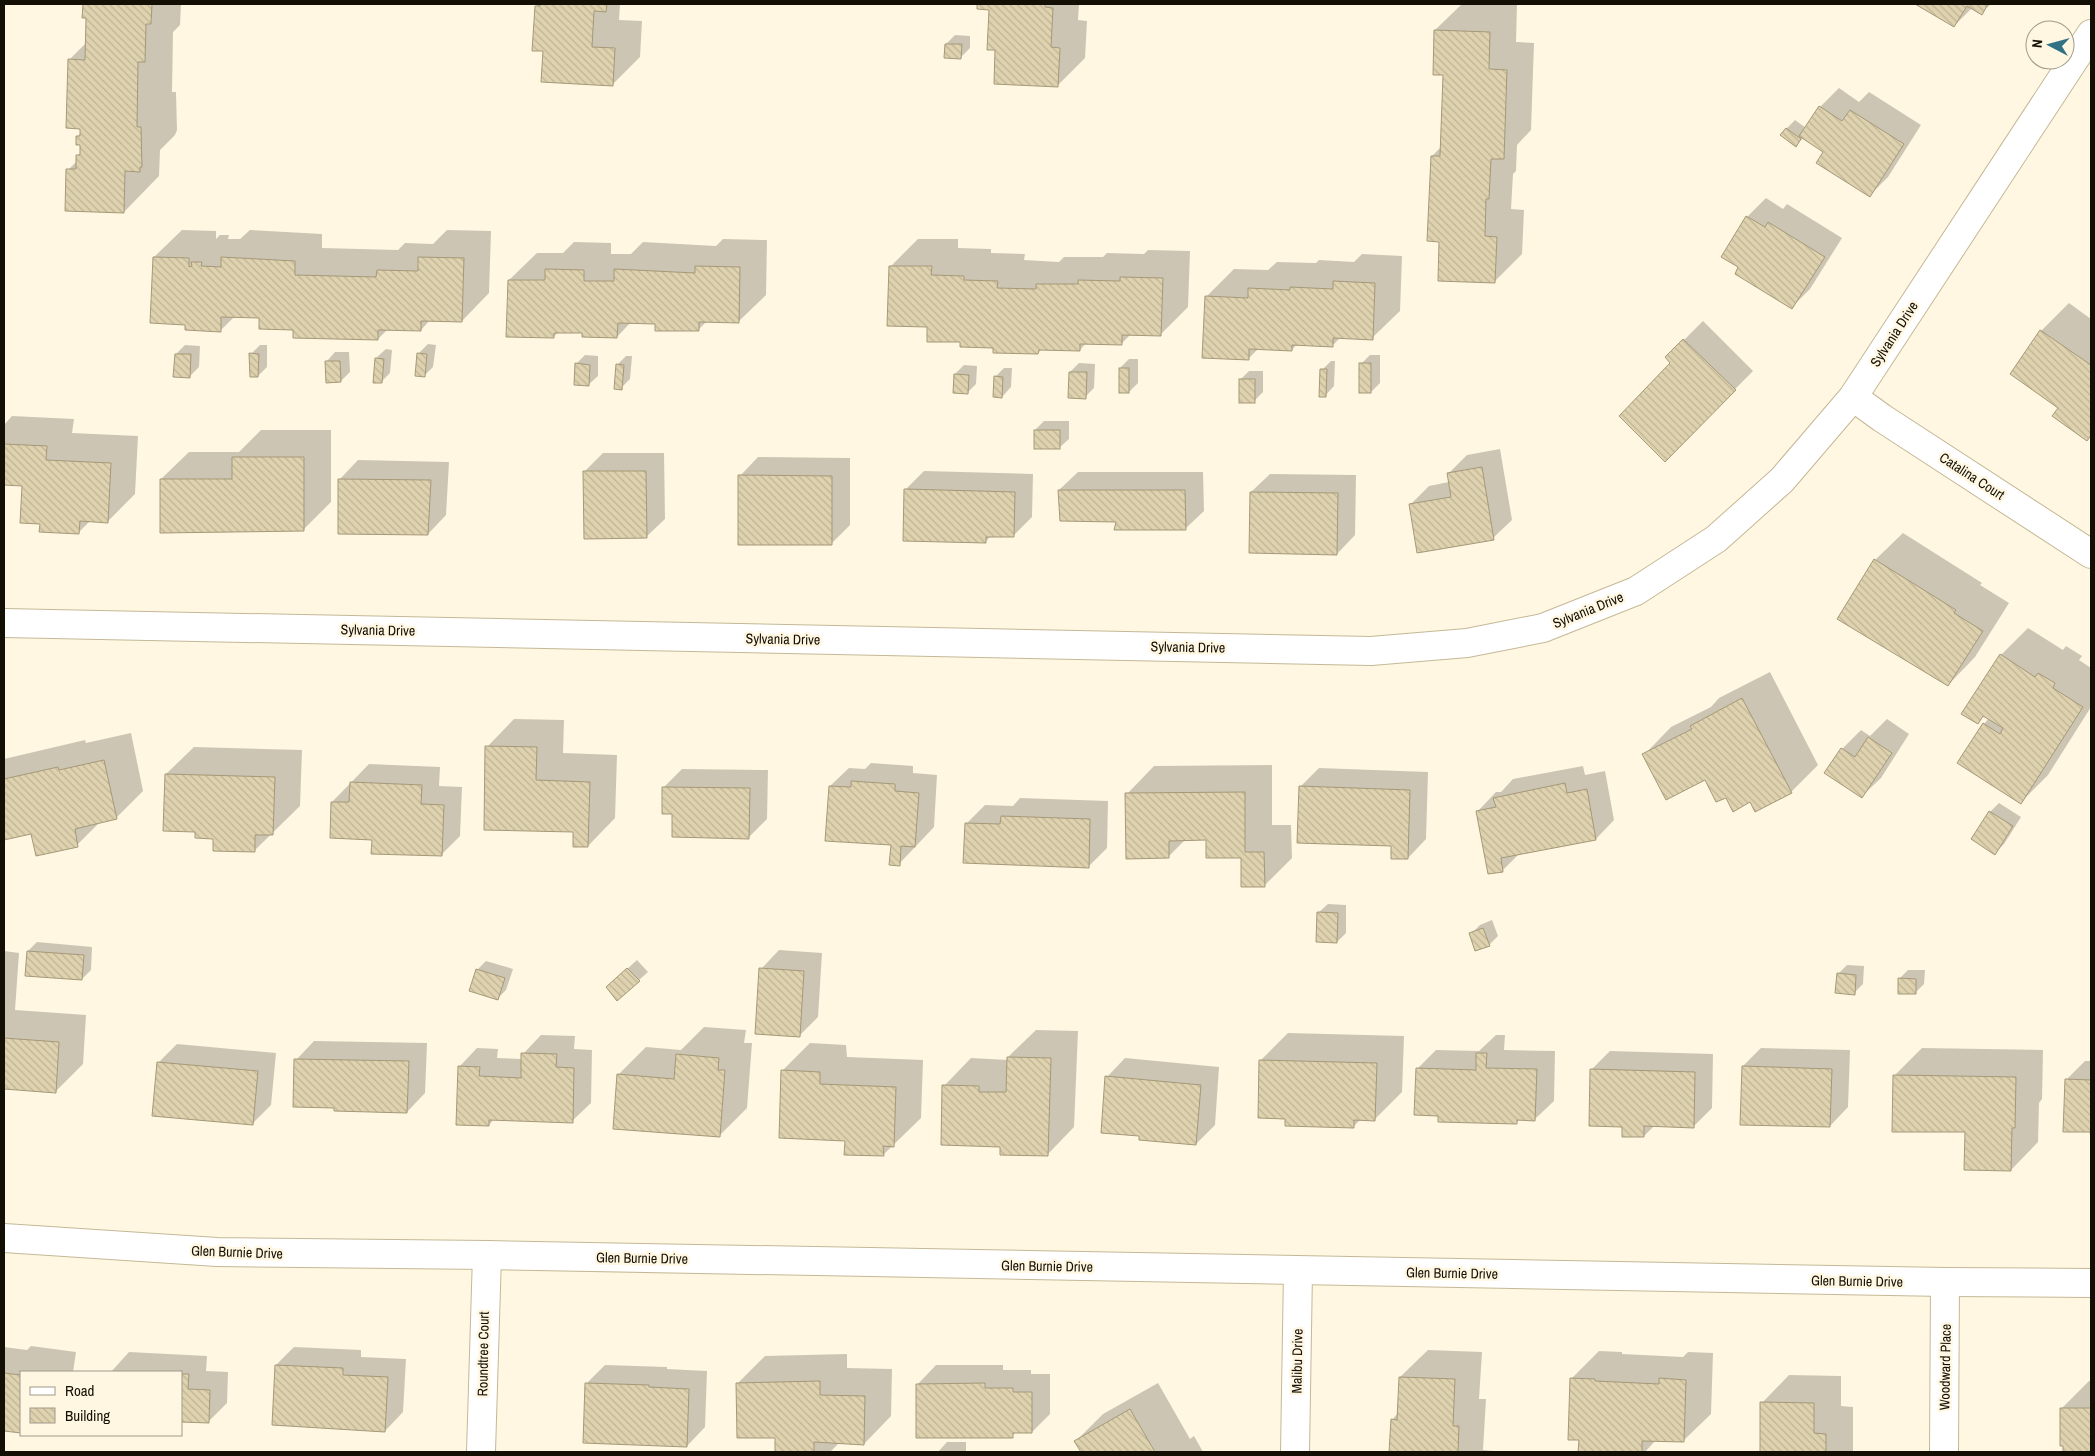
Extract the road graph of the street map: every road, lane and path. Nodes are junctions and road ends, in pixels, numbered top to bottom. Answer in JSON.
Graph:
{"nodes":[{"id":1,"x":2091,"y":34,"type":"edge"},
{"id":2,"x":1853,"y":397,"type":"junction"},
{"id":3,"x":2091,"y":554,"type":"edge"},
{"id":4,"x":4,"y":623,"type":"edge"},
{"id":5,"x":4,"y":1238,"type":"edge"},
{"id":6,"x":487,"y":1255,"type":"junction"},
{"id":7,"x":1298,"y":1270,"type":"junction"},
{"id":8,"x":1945,"y":1282,"type":"junction"},
{"id":9,"x":2091,"y":1283,"type":"edge"},
{"id":10,"x":481,"y":1452,"type":"edge"},
{"id":11,"x":1295,"y":1452,"type":"edge"},
{"id":12,"x":1944,"y":1452,"type":"edge"}],
"edges":[{"from":1,"to":2,"type":"street","name":"Sylvania Drive"},
{"from":2,"to":3,"type":"street","name":"Catalina Court"},
{"from":2,"to":4,"type":"street","name":"Sylvania Drive"},
{"from":5,"to":6,"type":"street","name":"Glen Burnie Drive"},
{"from":6,"to":7,"type":"street","name":"Glen Burnie Drive"},
{"from":6,"to":10,"type":"street","name":"Roundtree Court"},
{"from":7,"to":8,"type":"street","name":"Glen Burnie Drive"},
{"from":7,"to":11,"type":"street","name":"Malibu Drive"},
{"from":8,"to":9,"type":"street","name":"Glen Burnie Drive"},
{"from":8,"to":12,"type":"street","name":"Woodward Place"}]}
